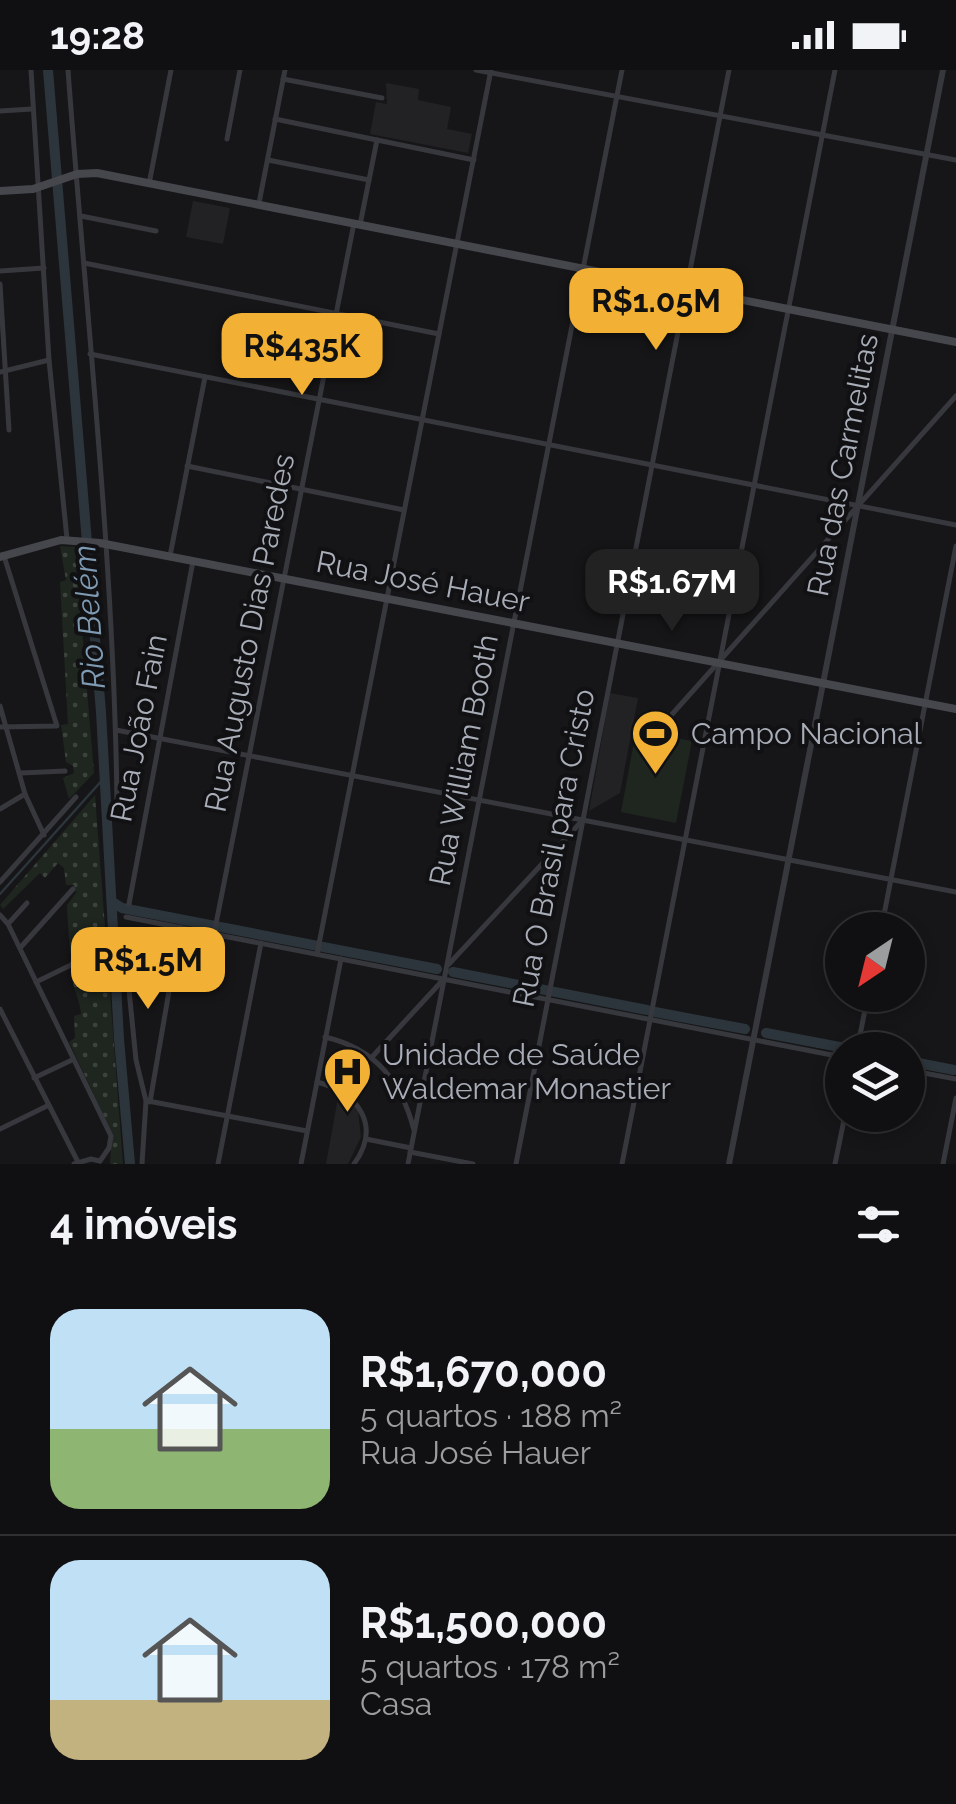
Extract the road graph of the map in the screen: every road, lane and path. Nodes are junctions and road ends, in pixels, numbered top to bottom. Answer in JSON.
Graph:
{"nodes":[{"id":1,"x":30,"y":70,"type":"edge"},
{"id":2,"x":68,"y":70,"type":"edge"},
{"id":3,"x":170,"y":70,"type":"edge"},
{"id":4,"x":240,"y":70,"type":"edge"},
{"id":5,"x":285,"y":70,"type":"edge"},
{"id":6,"x":476,"y":70,"type":"edge"},
{"id":7,"x":622,"y":70,"type":"edge"},
{"id":8,"x":729,"y":70,"type":"edge"},
{"id":9,"x":836,"y":70,"type":"edge"},
{"id":10,"x":944,"y":70,"type":"edge"},
{"id":11,"x":491,"y":72,"type":"edge"},
{"id":12,"x":283,"y":78,"type":"junction"},
{"id":13,"x":382,"y":98,"type":"dead end"},
{"id":14,"x":616,"y":98,"type":"junction"},
{"id":15,"x":33,"y":108,"type":"junction"},
{"id":16,"x":0,"y":111,"type":"edge"},
{"id":17,"x":720,"y":118,"type":"junction"},
{"id":18,"x":276,"y":119,"type":"junction"},
{"id":19,"x":822,"y":135,"type":"junction"},
{"id":20,"x":227,"y":139,"type":"dead end"},
{"id":21,"x":377,"y":140,"type":"junction"},
{"id":22,"x":927,"y":154,"type":"junction"},
{"id":23,"x":268,"y":160,"type":"junction"},
{"id":24,"x":474,"y":160,"type":"junction"},
{"id":25,"x":956,"y":160,"type":"edge"},
{"id":26,"x":74,"y":175,"type":"junction"},
{"id":27,"x":369,"y":180,"type":"junction"},
{"id":28,"x":149,"y":184,"type":"junction"},
{"id":29,"x":40,"y":187,"type":"junction"},
{"id":30,"x":0,"y":192,"type":"edge"},
{"id":31,"x":259,"y":206,"type":"junction"},
{"id":32,"x":80,"y":216,"type":"junction"},
{"id":33,"x":357,"y":224,"type":"junction"},
{"id":34,"x":156,"y":232,"type":"dead end"},
{"id":35,"x":457,"y":244,"type":"junction"},
{"id":36,"x":83,"y":262,"type":"junction"},
{"id":37,"x":44,"y":268,"type":"junction"},
{"id":38,"x":583,"y":268,"type":"junction"},
{"id":39,"x":0,"y":272,"type":"edge"},
{"id":40,"x":0,"y":284,"type":"edge"},
{"id":41,"x":686,"y":289,"type":"junction"},
{"id":42,"x":789,"y":309,"type":"junction"},
{"id":43,"x":336,"y":313,"type":"junction"},
{"id":44,"x":892,"y":329,"type":"junction"},
{"id":45,"x":439,"y":334,"type":"junction"},
{"id":46,"x":956,"y":342,"type":"edge"},
{"id":47,"x":90,"y":354,"type":"junction"},
{"id":48,"x":49,"y":360,"type":"junction"},
{"id":49,"x":3,"y":371,"type":"edge"},
{"id":50,"x":205,"y":376,"type":"junction"},
{"id":51,"x":956,"y":396,"type":"edge"},
{"id":52,"x":319,"y":399,"type":"junction"},
{"id":53,"x":422,"y":419,"type":"junction"},
{"id":54,"x":9,"y":430,"type":"dead end"},
{"id":55,"x":548,"y":444,"type":"junction"},
{"id":56,"x":652,"y":464,"type":"junction"},
{"id":57,"x":188,"y":466,"type":"junction"},
{"id":58,"x":754,"y":485,"type":"junction"},
{"id":59,"x":302,"y":489,"type":"junction"},
{"id":60,"x":858,"y":505,"type":"junction"},
{"id":61,"x":404,"y":510,"type":"junction"},
{"id":62,"x":956,"y":525,"type":"edge"},
{"id":63,"x":69,"y":539,"type":"junction"},
{"id":64,"x":102,"y":543,"type":"junction"},
{"id":65,"x":956,"y":546,"type":"edge"},
{"id":66,"x":170,"y":556,"type":"junction"},
{"id":67,"x":2,"y":557,"type":"edge"},
{"id":68,"x":193,"y":561,"type":"junction"},
{"id":69,"x":284,"y":578,"type":"junction"},
{"id":70,"x":387,"y":598,"type":"junction"},
{"id":71,"x":513,"y":623,"type":"junction"},
{"id":72,"x":617,"y":643,"type":"junction"},
{"id":73,"x":720,"y":663,"type":"junction"},
{"id":74,"x":823,"y":683,"type":"junction"},
{"id":75,"x":925,"y":703,"type":"junction"},
{"id":76,"x":0,"y":706,"type":"edge"},
{"id":77,"x":956,"y":709,"type":"edge"},
{"id":78,"x":666,"y":720,"type":"dead end"},
{"id":79,"x":3,"y":727,"type":"edge"},
{"id":80,"x":116,"y":730,"type":"junction"},
{"id":81,"x":160,"y":738,"type":"junction"},
{"id":82,"x":249,"y":755,"type":"junction"},
{"id":83,"x":64,"y":771,"type":"dead end"},
{"id":84,"x":20,"y":774,"type":"junction"},
{"id":85,"x":352,"y":775,"type":"junction"},
{"id":86,"x":25,"y":794,"type":"junction"},
{"id":87,"x":76,"y":798,"type":"dead end"},
{"id":88,"x":479,"y":800,"type":"junction"},
{"id":89,"x":117,"y":804,"type":"dead end"},
{"id":90,"x":0,"y":808,"type":"edge"},
{"id":91,"x":582,"y":820,"type":"junction"},
{"id":92,"x":44,"y":835,"type":"junction"},
{"id":93,"x":685,"y":840,"type":"junction"},
{"id":94,"x":788,"y":860,"type":"junction"},
{"id":95,"x":891,"y":880,"type":"junction"},
{"id":96,"x":0,"y":882,"type":"edge"},
{"id":97,"x":73,"y":889,"type":"dead end"},
{"id":98,"x":956,"y":892,"type":"edge"},
{"id":99,"x":27,"y":903,"type":"dead end"},
{"id":100,"x":129,"y":904,"type":"dead end"},
{"id":101,"x":885,"y":912,"type":"edge"},
{"id":102,"x":0,"y":915,"type":"edge"},
{"id":103,"x":126,"y":917,"type":"dead end"},
{"id":104,"x":8,"y":924,"type":"junction"},
{"id":105,"x":180,"y":927,"type":"junction"},
{"id":106,"x":215,"y":928,"type":"junction"},
{"id":107,"x":261,"y":943,"type":"junction"},
{"id":108,"x":20,"y":948,"type":"junction"},
{"id":109,"x":318,"y":948,"type":"junction"},
{"id":110,"x":341,"y":959,"type":"junction"},
{"id":111,"x":75,"y":960,"type":"dead end"},
{"id":112,"x":446,"y":966,"type":"junction"},
{"id":113,"x":444,"y":979,"type":"junction"},
{"id":114,"x":36,"y":982,"type":"junction"},
{"id":115,"x":128,"y":990,"type":"dead end"},
{"id":116,"x":549,"y":994,"type":"junction"},
{"id":117,"x":0,"y":1010,"type":"edge"},
{"id":118,"x":650,"y":1019,"type":"junction"},
{"id":119,"x":326,"y":1037,"type":"junction"},
{"id":120,"x":753,"y":1039,"type":"junction"},
{"id":121,"x":825,"y":1054,"type":"edge"},
{"id":122,"x":372,"y":1056,"type":"junction"},
{"id":123,"x":72,"y":1060,"type":"junction"},
{"id":124,"x":140,"y":1071,"type":"junction"},
{"id":125,"x":925,"y":1073,"type":"edge"},
{"id":126,"x":154,"y":1076,"type":"junction"},
{"id":127,"x":34,"y":1078,"type":"junction"},
{"id":128,"x":956,"y":1079,"type":"edge"},
{"id":129,"x":316,"y":1082,"type":"junction"},
{"id":130,"x":956,"y":1098,"type":"edge"},
{"id":131,"x":148,"y":1101,"type":"junction"},
{"id":132,"x":48,"y":1106,"type":"junction"},
{"id":133,"x":228,"y":1116,"type":"junction"},
{"id":134,"x":0,"y":1129,"type":"edge"},
{"id":135,"x":307,"y":1131,"type":"junction"},
{"id":136,"x":414,"y":1131,"type":"junction"},
{"id":137,"x":842,"y":1132,"type":"edge"},
{"id":138,"x":366,"y":1139,"type":"junction"},
{"id":139,"x":411,"y":1150,"type":"junction"},
{"id":140,"x":76,"y":1163,"type":"edge"},
{"id":141,"x":100,"y":1163,"type":"edge"},
{"id":142,"x":142,"y":1164,"type":"edge"},
{"id":143,"x":218,"y":1164,"type":"edge"},
{"id":144,"x":300,"y":1164,"type":"edge"},
{"id":145,"x":354,"y":1164,"type":"edge"},
{"id":146,"x":408,"y":1164,"type":"edge"},
{"id":147,"x":473,"y":1164,"type":"edge"},
{"id":148,"x":516,"y":1164,"type":"edge"},
{"id":149,"x":622,"y":1164,"type":"edge"},
{"id":150,"x":728,"y":1164,"type":"edge"},
{"id":151,"x":835,"y":1164,"type":"edge"},
{"id":152,"x":943,"y":1164,"type":"edge"}],
"edges":[{"from":1,"to":15,"type":"street"},
{"from":2,"to":26,"type":"street"},
{"from":3,"to":28,"type":"street"},
{"from":4,"to":20,"type":"street"},
{"from":5,"to":12,"type":"street"},
{"from":6,"to":11,"type":"street"},
{"from":7,"to":14,"type":"street","name":"Rua William Booth"},
{"from":8,"to":17,"type":"street","name":"Rua O Brasil para Cristo"},
{"from":9,"to":19,"type":"street"},
{"from":10,"to":22,"type":"street","name":"Rua das Carmelitas"},
{"from":11,"to":14,"type":"street"},
{"from":11,"to":24,"type":"street"},
{"from":12,"to":13,"type":"street"},
{"from":12,"to":18,"type":"street"},
{"from":14,"to":17,"type":"street"},
{"from":14,"to":38,"type":"street","name":"Rua William Booth"},
{"from":15,"to":16,"type":"street"},
{"from":15,"to":29,"type":"street"},
{"from":17,"to":19,"type":"street"},
{"from":17,"to":41,"type":"street","name":"Rua O Brasil para Cristo"},
{"from":18,"to":21,"type":"street"},
{"from":18,"to":23,"type":"street"},
{"from":19,"to":22,"type":"street"},
{"from":19,"to":42,"type":"street"},
{"from":21,"to":24,"type":"street"},
{"from":21,"to":27,"type":"street","name":"Rua Augusto Dias Paredes"},
{"from":22,"to":25,"type":"street"},
{"from":22,"to":44,"type":"street","name":"Rua das Carmelitas"},
{"from":23,"to":27,"type":"street"},
{"from":23,"to":31,"type":"street"},
{"from":24,"to":35,"type":"street"},
{"from":26,"to":28,"type":"main road"},
{"from":26,"to":29,"type":"main road"},
{"from":26,"to":32,"type":"street"},
{"from":27,"to":33,"type":"street","name":"Rua Augusto Dias Paredes"},
{"from":28,"to":31,"type":"main road"},
{"from":29,"to":30,"type":"main road"},
{"from":29,"to":37,"type":"street"},
{"from":31,"to":33,"type":"main road"},
{"from":32,"to":34,"type":"street"},
{"from":32,"to":36,"type":"street"},
{"from":33,"to":35,"type":"main road"},
{"from":33,"to":43,"type":"street","name":"Rua Augusto Dias Paredes"},
{"from":35,"to":38,"type":"main road"},
{"from":35,"to":45,"type":"street"},
{"from":36,"to":43,"type":"street"},
{"from":36,"to":47,"type":"street"},
{"from":37,"to":39,"type":"street"},
{"from":37,"to":48,"type":"street"},
{"from":38,"to":41,"type":"main road"},
{"from":38,"to":55,"type":"street","name":"Rua William Booth"},
{"from":40,"to":49,"type":"street"},
{"from":41,"to":42,"type":"main road"},
{"from":41,"to":56,"type":"street","name":"Rua O Brasil para Cristo"},
{"from":42,"to":44,"type":"main road"},
{"from":42,"to":58,"type":"street"},
{"from":43,"to":45,"type":"street"},
{"from":43,"to":52,"type":"street","name":"Rua Augusto Dias Paredes"},
{"from":44,"to":46,"type":"main road"},
{"from":44,"to":60,"type":"street","name":"Rua das Carmelitas"},
{"from":45,"to":53,"type":"street"},
{"from":47,"to":50,"type":"street"},
{"from":47,"to":64,"type":"street"},
{"from":48,"to":49,"type":"street"},
{"from":48,"to":63,"type":"street"},
{"from":49,"to":54,"type":"street"},
{"from":50,"to":52,"type":"street"},
{"from":50,"to":57,"type":"street"},
{"from":51,"to":60,"type":"street"},
{"from":52,"to":53,"type":"street"},
{"from":52,"to":59,"type":"street","name":"Rua Augusto Dias Paredes"},
{"from":53,"to":55,"type":"street"},
{"from":53,"to":61,"type":"street"},
{"from":55,"to":56,"type":"street"},
{"from":55,"to":71,"type":"street","name":"Rua William Booth"},
{"from":56,"to":58,"type":"street"},
{"from":56,"to":72,"type":"street","name":"Rua O Brasil para Cristo"},
{"from":57,"to":59,"type":"street"},
{"from":57,"to":66,"type":"street"},
{"from":58,"to":60,"type":"street"},
{"from":58,"to":73,"type":"street"},
{"from":59,"to":61,"type":"street"},
{"from":59,"to":69,"type":"street","name":"Rua Augusto Dias Paredes"},
{"from":60,"to":62,"type":"street"},
{"from":60,"to":73,"type":"street"},
{"from":60,"to":74,"type":"street","name":"Rua das Carmelitas"},
{"from":61,"to":70,"type":"street"},
{"from":63,"to":64,"type":"main road","name":"Rua José Hauer"},
{"from":63,"to":67,"type":"main road","name":"Rua José Hauer"},
{"from":64,"to":66,"type":"main road","name":"Rua José Hauer"},
{"from":64,"to":80,"type":"street"},
{"from":65,"to":75,"type":"street"},
{"from":66,"to":68,"type":"main road","name":"Rua José Hauer"},
{"from":67,"to":79,"type":"street"},
{"from":68,"to":69,"type":"main road","name":"Rua José Hauer"},
{"from":68,"to":81,"type":"street","name":"Rua João Fain"},
{"from":69,"to":70,"type":"main road","name":"Rua José Hauer"},
{"from":69,"to":82,"type":"street","name":"Rua Augusto Dias Paredes"},
{"from":70,"to":71,"type":"main road","name":"Rua José Hauer"},
{"from":70,"to":85,"type":"street"},
{"from":71,"to":72,"type":"main road","name":"Rua José Hauer"},
{"from":71,"to":88,"type":"street","name":"Rua William Booth"},
{"from":72,"to":73,"type":"main road","name":"Rua José Hauer"},
{"from":72,"to":91,"type":"street","name":"Rua O Brasil para Cristo"},
{"from":73,"to":74,"type":"main road","name":"Rua José Hauer"},
{"from":73,"to":78,"type":"street"},
{"from":73,"to":93,"type":"street"},
{"from":74,"to":75,"type":"main road","name":"Rua José Hauer"},
{"from":74,"to":94,"type":"street","name":"Rua das Carmelitas"},
{"from":75,"to":77,"type":"main road","name":"Rua José Hauer"},
{"from":75,"to":95,"type":"street"},
{"from":76,"to":79,"type":"street"},
{"from":79,"to":84,"type":"street"},
{"from":80,"to":81,"type":"street"},
{"from":80,"to":89,"type":"street"},
{"from":81,"to":82,"type":"street"},
{"from":81,"to":100,"type":"street","name":"Rua João Fain"},
{"from":82,"to":85,"type":"street"},
{"from":82,"to":106,"type":"street","name":"Rua Augusto Dias Paredes"},
{"from":83,"to":84,"type":"street"},
{"from":84,"to":86,"type":"street"},
{"from":85,"to":88,"type":"street"},
{"from":85,"to":109,"type":"street"},
{"from":86,"to":90,"type":"street"},
{"from":86,"to":92,"type":"street"},
{"from":87,"to":92,"type":"street"},
{"from":88,"to":91,"type":"street"},
{"from":88,"to":112,"type":"street","name":"Rua William Booth"},
{"from":91,"to":93,"type":"street"},
{"from":91,"to":112,"type":"street"},
{"from":91,"to":116,"type":"street","name":"Rua O Brasil para Cristo"},
{"from":92,"to":96,"type":"street"},
{"from":93,"to":94,"type":"street"},
{"from":93,"to":118,"type":"street"},
{"from":94,"to":95,"type":"street"},
{"from":94,"to":120,"type":"street","name":"Rua das Carmelitas"},
{"from":95,"to":98,"type":"street"},
{"from":95,"to":101,"type":"street"},
{"from":97,"to":108,"type":"street"},
{"from":99,"to":104,"type":"street"},
{"from":102,"to":104,"type":"street"},
{"from":103,"to":105,"type":"street"},
{"from":104,"to":108,"type":"street"},
{"from":105,"to":106,"type":"street"},
{"from":105,"to":126,"type":"street"},
{"from":106,"to":107,"type":"street"},
{"from":107,"to":109,"type":"street"},
{"from":107,"to":133,"type":"street"},
{"from":108,"to":114,"type":"street"},
{"from":109,"to":110,"type":"street"},
{"from":110,"to":113,"type":"street"},
{"from":110,"to":119,"type":"street"},
{"from":111,"to":114,"type":"street"},
{"from":112,"to":113,"type":"street","name":"Rua William Booth"},
{"from":113,"to":116,"type":"street"},
{"from":113,"to":122,"type":"street"},
{"from":113,"to":136,"type":"street","name":"Rua William Booth"},
{"from":114,"to":123,"type":"street"},
{"from":115,"to":124,"type":"street"},
{"from":116,"to":118,"type":"street"},
{"from":116,"to":148,"type":"street","name":"Rua O Brasil para Cristo"},
{"from":117,"to":127,"type":"street"},
{"from":118,"to":120,"type":"street"},
{"from":118,"to":149,"type":"street"},
{"from":119,"to":122,"type":"street"},
{"from":119,"to":129,"type":"street"},
{"from":120,"to":121,"type":"street"},
{"from":120,"to":150,"type":"street","name":"Rua das Carmelitas"},
{"from":122,"to":136,"type":"street"},
{"from":123,"to":127,"type":"street"},
{"from":123,"to":141,"type":"street"},
{"from":124,"to":126,"type":"street"},
{"from":124,"to":131,"type":"street"},
{"from":125,"to":128,"type":"street"},
{"from":126,"to":131,"type":"street"},
{"from":127,"to":132,"type":"street"},
{"from":129,"to":135,"type":"street"},
{"from":129,"to":138,"type":"street"},
{"from":130,"to":152,"type":"street"},
{"from":131,"to":133,"type":"street"},
{"from":131,"to":142,"type":"street"},
{"from":132,"to":134,"type":"street"},
{"from":132,"to":140,"type":"street"},
{"from":133,"to":135,"type":"street"},
{"from":133,"to":143,"type":"street"},
{"from":135,"to":144,"type":"street"},
{"from":136,"to":139,"type":"street","name":"Rua William Booth"},
{"from":137,"to":151,"type":"street"},
{"from":138,"to":139,"type":"street"},
{"from":138,"to":145,"type":"street"},
{"from":139,"to":146,"type":"street","name":"Rua William Booth"},
{"from":139,"to":147,"type":"street"},
{"from":140,"to":141,"type":"street"}]}
